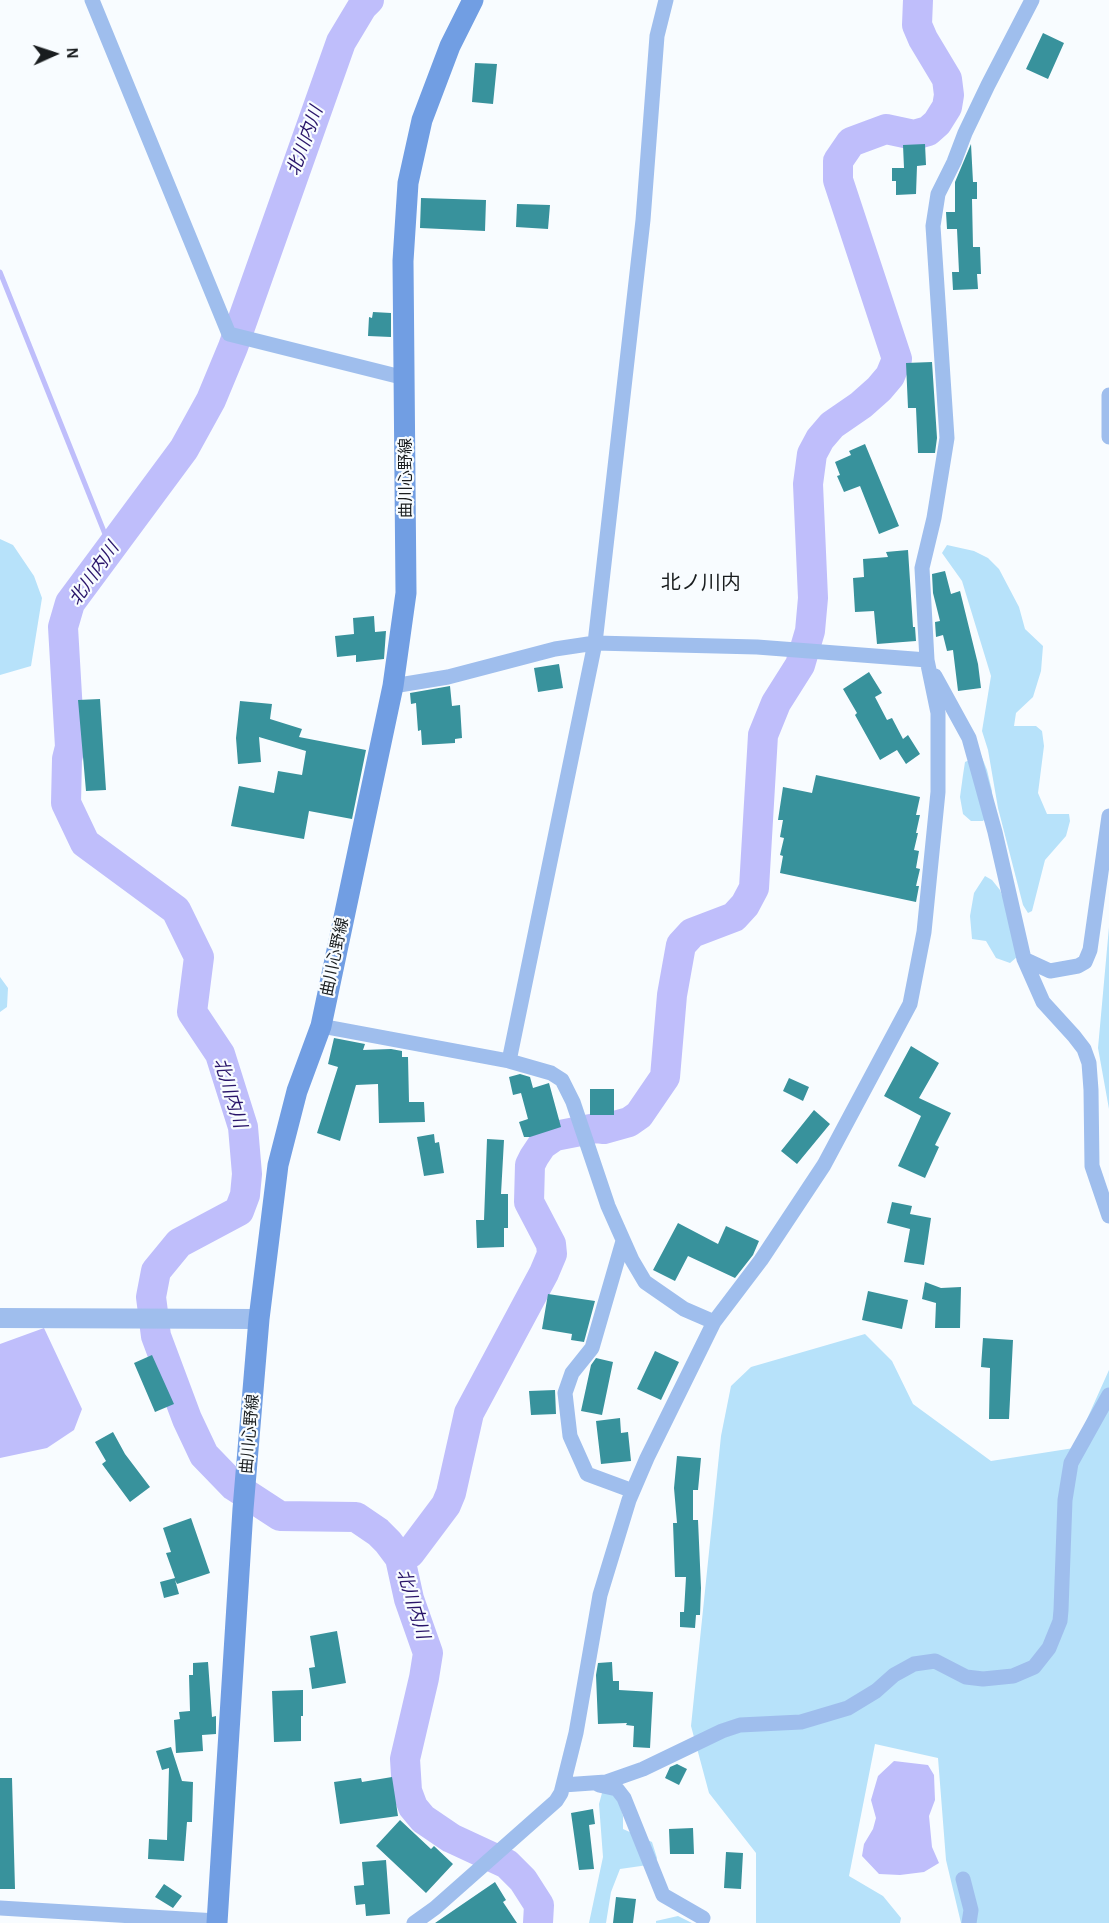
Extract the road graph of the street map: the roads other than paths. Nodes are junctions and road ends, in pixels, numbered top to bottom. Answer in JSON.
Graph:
{"nodes":[{"id":1,"x":92,"y":0,"type":"edge"},
{"id":2,"x":473,"y":0,"type":"edge"},
{"id":3,"x":666,"y":0,"type":"edge"},
{"id":4,"x":1032,"y":0,"type":"edge"},
{"id":5,"x":405,"y":378,"type":"junction"},
{"id":6,"x":1109,"y":395,"type":"edge"},
{"id":7,"x":1109,"y":438,"type":"edge"},
{"id":8,"x":595,"y":643,"type":"junction"},
{"id":9,"x":927,"y":660,"type":"junction"},
{"id":10,"x":393,"y":686,"type":"junction"},
{"id":11,"x":1109,"y":816,"type":"edge"},
{"id":12,"x":1024,"y":959,"type":"junction"},
{"id":13,"x":321,"y":1026,"type":"junction"},
{"id":14,"x":509,"y":1061,"type":"junction"},
{"id":15,"x":1109,"y":1216,"type":"edge"},
{"id":16,"x":623,"y":1241,"type":"junction"},
{"id":17,"x":0,"y":1318,"type":"edge"},
{"id":18,"x":259,"y":1319,"type":"junction"},
{"id":19,"x":714,"y":1322,"type":"junction"},
{"id":20,"x":1109,"y":1395,"type":"edge"},
{"id":21,"x":633,"y":1491,"type":"junction"},
{"id":22,"x":593,"y":1784,"type":"junction"},
{"id":23,"x":564,"y":1785,"type":"junction"},
{"id":24,"x":963,"y":1879,"type":"dead end"},
{"id":25,"x":0,"y":1908,"type":"edge"},
{"id":26,"x":703,"y":1918,"type":"dead end"},
{"id":27,"x":217,"y":1922,"type":"edge"},
{"id":28,"x":414,"y":1923,"type":"edge"},
{"id":29,"x":969,"y":1923,"type":"edge"}],
"edges":[{"from":1,"to":5,"type":"street"},
{"from":2,"to":5,"type":"main road","name":"曲川心野線"},
{"from":3,"to":8,"type":"street"},
{"from":4,"to":9,"type":"street"},
{"from":5,"to":10,"type":"main road","name":"曲川心野線"},
{"from":6,"to":7,"type":"street"},
{"from":8,"to":9,"type":"street"},
{"from":8,"to":10,"type":"street"},
{"from":8,"to":14,"type":"street"},
{"from":9,"to":12,"type":"street"},
{"from":9,"to":19,"type":"street"},
{"from":10,"to":13,"type":"main road","name":"曲川心野線"},
{"from":11,"to":12,"type":"street"},
{"from":12,"to":15,"type":"street"},
{"from":13,"to":14,"type":"street"},
{"from":13,"to":18,"type":"main road","name":"曲川心野線"},
{"from":14,"to":16,"type":"street"},
{"from":16,"to":19,"type":"street"},
{"from":16,"to":21,"type":"street"},
{"from":17,"to":18,"type":"street"},
{"from":18,"to":27,"type":"main road","name":"曲川心野線"},
{"from":19,"to":21,"type":"street"},
{"from":20,"to":22,"type":"street"},
{"from":21,"to":23,"type":"street"},
{"from":22,"to":23,"type":"street"},
{"from":22,"to":26,"type":"street"},
{"from":23,"to":28,"type":"street"},
{"from":24,"to":29,"type":"street"},
{"from":25,"to":27,"type":"street"}]}
